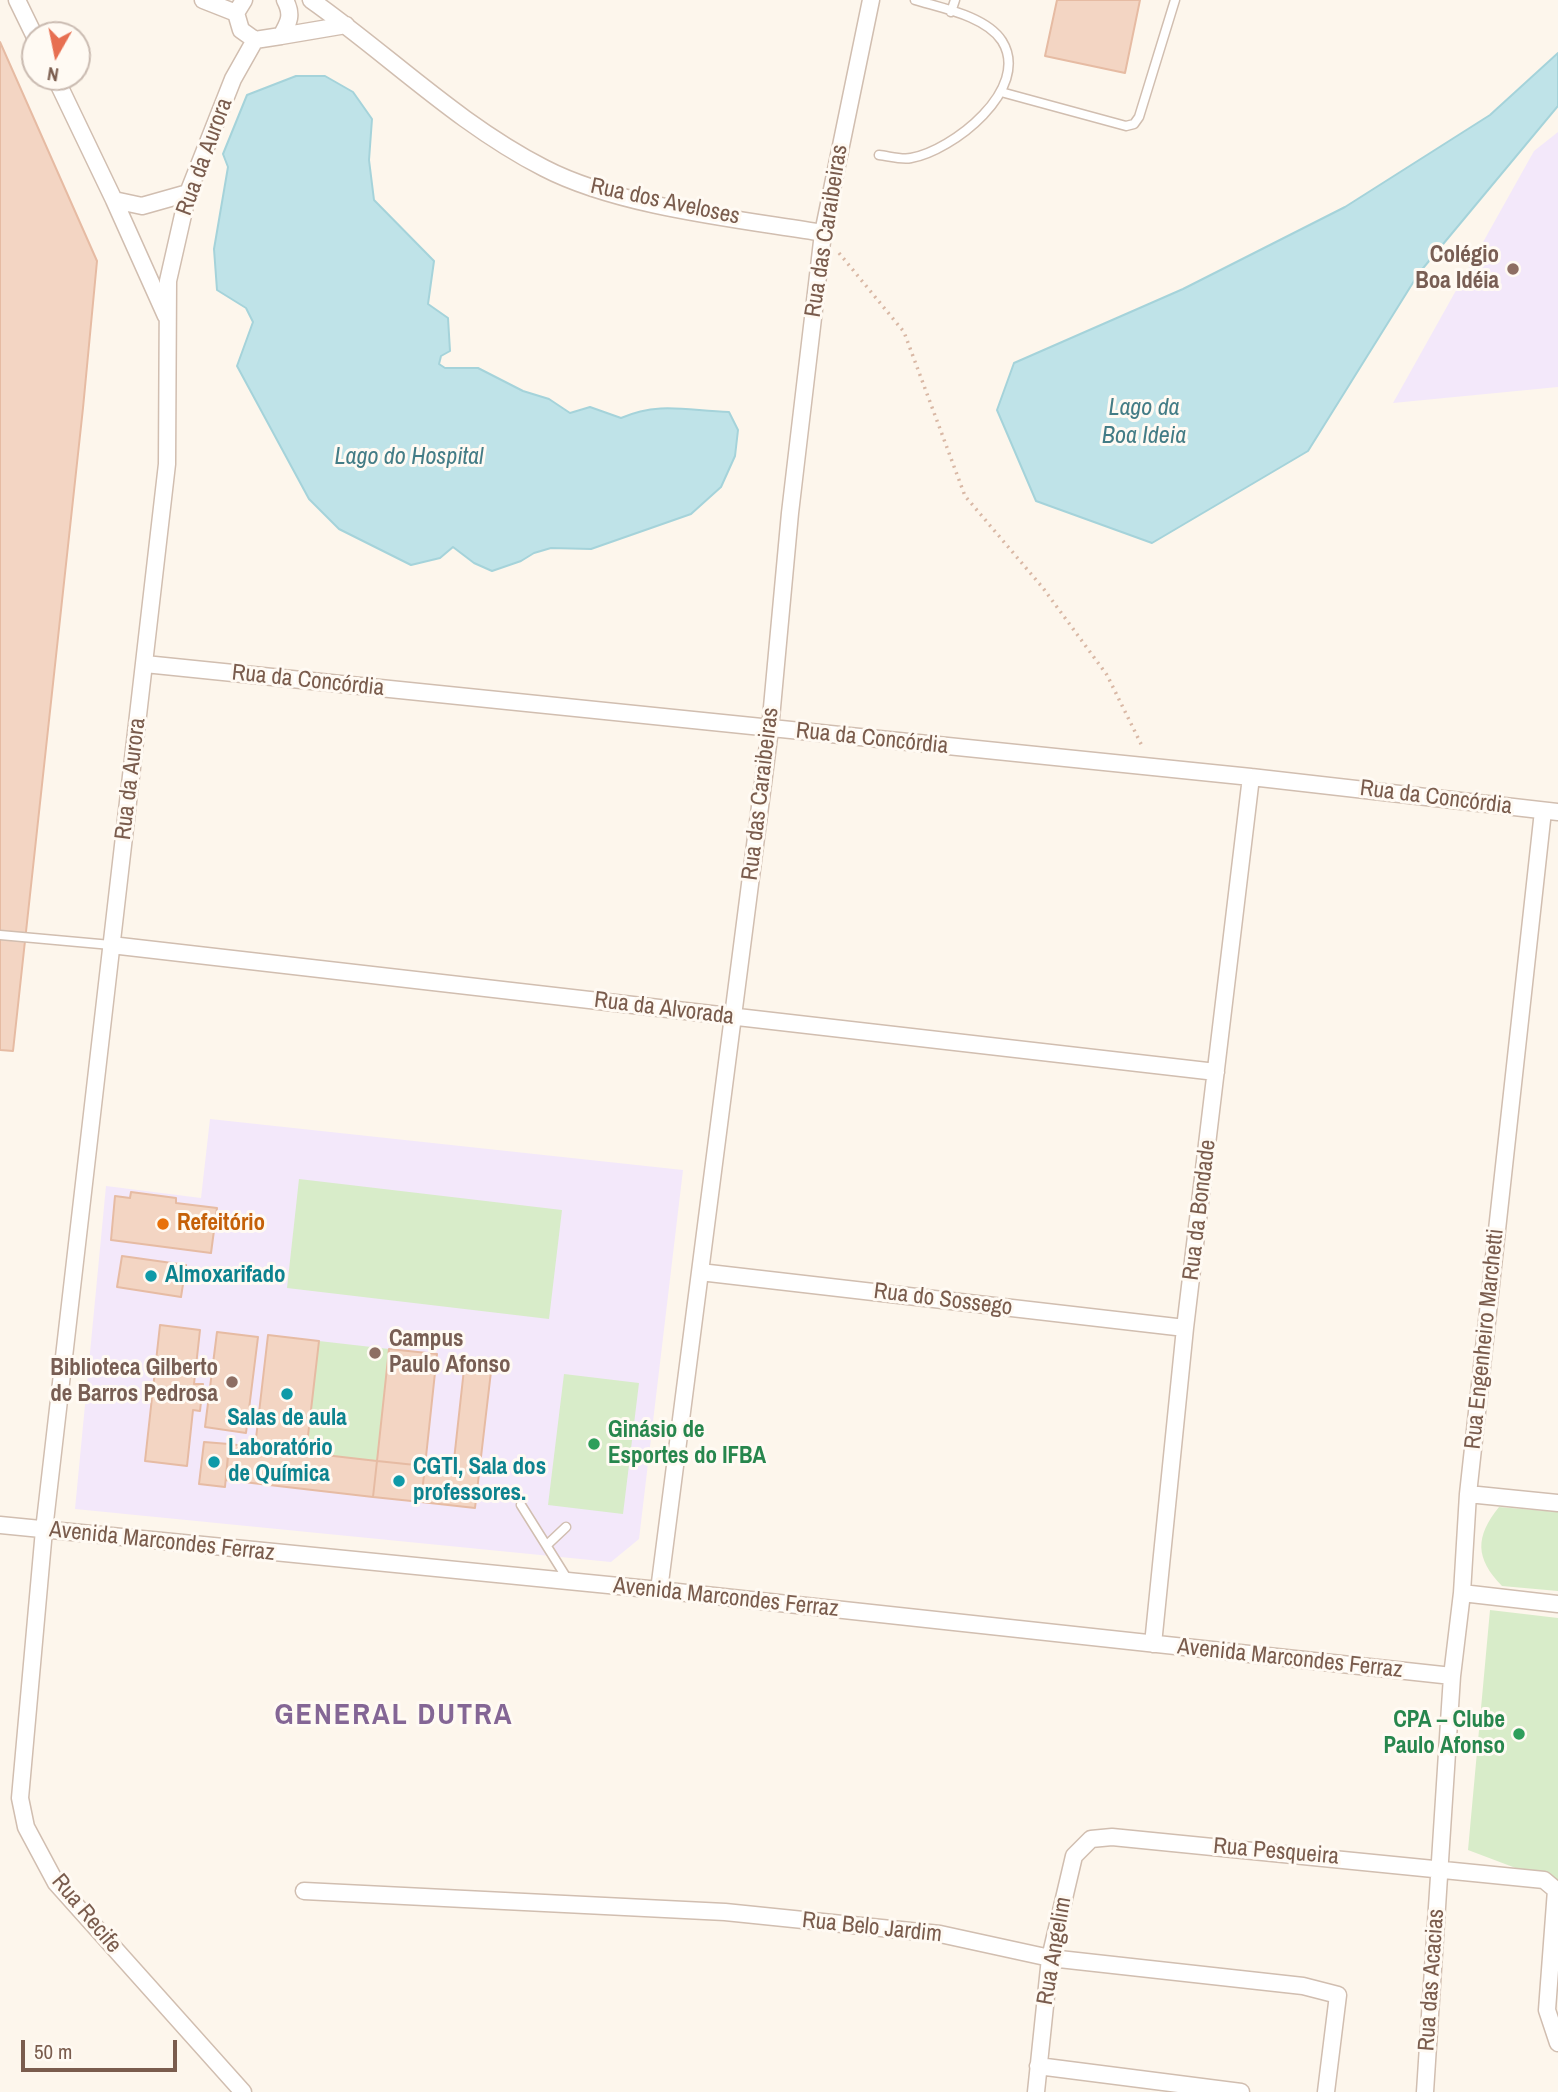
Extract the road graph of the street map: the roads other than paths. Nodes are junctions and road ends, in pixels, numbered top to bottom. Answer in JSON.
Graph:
{"nodes":[{"id":1,"x":17,"y":0,"type":"edge"},
{"id":2,"x":203,"y":0,"type":"edge"},
{"id":3,"x":285,"y":0,"type":"edge"},
{"id":4,"x":311,"y":0,"type":"edge"},
{"id":5,"x":871,"y":0,"type":"edge"},
{"id":6,"x":915,"y":0,"type":"edge"},
{"id":7,"x":955,"y":0,"type":"edge"},
{"id":8,"x":1175,"y":0,"type":"edge"},
{"id":9,"x":240,"y":7,"type":"edge"},
{"id":10,"x":951,"y":12,"type":"junction"},
{"id":11,"x":27,"y":21,"type":"edge"},
{"id":12,"x":346,"y":25,"type":"junction"},
{"id":13,"x":281,"y":36,"type":"junction"},
{"id":14,"x":255,"y":40,"type":"junction"},
{"id":15,"x":62,"y":91,"type":"edge"},
{"id":16,"x":1001,"y":92,"type":"junction"},
{"id":17,"x":878,"y":155,"type":"dead end"},
{"id":18,"x":188,"y":193,"type":"junction"},
{"id":19,"x":114,"y":200,"type":"junction"},
{"id":20,"x":823,"y":233,"type":"junction"},
{"id":21,"x":168,"y":320,"type":"junction"},
{"id":22,"x":145,"y":664,"type":"junction"},
{"id":23,"x":770,"y":729,"type":"junction"},
{"id":24,"x":1251,"y":777,"type":"junction"},
{"id":25,"x":1550,"y":812,"type":"edge"},
{"id":26,"x":0,"y":935,"type":"edge"},
{"id":27,"x":111,"y":945,"type":"junction"},
{"id":28,"x":731,"y":1017,"type":"junction"},
{"id":29,"x":1216,"y":1072,"type":"junction"},
{"id":30,"x":700,"y":1272,"type":"junction"},
{"id":31,"x":1185,"y":1328,"type":"junction"},
{"id":32,"x":1468,"y":1494,"type":"junction"},
{"id":33,"x":1558,"y":1503,"type":"edge"},
{"id":34,"x":521,"y":1505,"type":"dead end"},
{"id":35,"x":0,"y":1525,"type":"edge"},
{"id":36,"x":566,"y":1527,"type":"dead end"},
{"id":37,"x":44,"y":1531,"type":"junction"},
{"id":38,"x":548,"y":1544,"type":"junction"},
{"id":39,"x":569,"y":1582,"type":"junction"},
{"id":40,"x":659,"y":1590,"type":"junction"},
{"id":41,"x":1462,"y":1593,"type":"junction"},
{"id":42,"x":1558,"y":1604,"type":"edge"},
{"id":43,"x":1153,"y":1644,"type":"junction"},
{"id":44,"x":1452,"y":1676,"type":"junction"},
{"id":45,"x":1112,"y":1837,"type":"joint"},
{"id":46,"x":1440,"y":1868,"type":"junction"},
{"id":47,"x":304,"y":1891,"type":"dead end"},
{"id":48,"x":1050,"y":1958,"type":"junction"},
{"id":49,"x":1558,"y":2043,"type":"edge"},
{"id":50,"x":1038,"y":2066,"type":"junction"},
{"id":51,"x":243,"y":2092,"type":"edge"},
{"id":52,"x":1036,"y":2092,"type":"edge"},
{"id":53,"x":1241,"y":2092,"type":"edge"},
{"id":54,"x":1326,"y":2092,"type":"edge"},
{"id":55,"x":1425,"y":2092,"type":"edge"}],
"edges":[{"from":1,"to":11,"type":"street"},
{"from":2,"to":9,"type":"street"},
{"from":3,"to":13,"type":"street"},
{"from":4,"to":12,"type":"street","name":"Rua dos Aveloses"},
{"from":5,"to":20,"type":"street","name":"Rua das Caraibeiras"},
{"from":6,"to":10,"type":"lane"},
{"from":7,"to":10,"type":"lane"},
{"from":8,"to":16,"type":"lane"},
{"from":9,"to":14,"type":"street"},
{"from":10,"to":16,"type":"lane"},
{"from":12,"to":13,"type":"street"},
{"from":12,"to":20,"type":"street","name":"Rua dos Aveloses"},
{"from":13,"to":14,"type":"street"},
{"from":14,"to":18,"type":"street","name":"Rua da Aurora"},
{"from":15,"to":19,"type":"street"},
{"from":16,"to":17,"type":"lane"},
{"from":18,"to":19,"type":"street"},
{"from":18,"to":21,"type":"street","name":"Rua da Aurora"},
{"from":19,"to":21,"type":"street"},
{"from":20,"to":23,"type":"street","name":"Rua das Caraibeiras"},
{"from":21,"to":22,"type":"street","name":"Rua da Aurora"},
{"from":22,"to":23,"type":"street","name":"Rua da Concórdia"},
{"from":22,"to":27,"type":"street","name":"Rua da Aurora"},
{"from":23,"to":24,"type":"street","name":"Rua da Concórdia"},
{"from":23,"to":28,"type":"street","name":"Rua das Caraibeiras"},
{"from":24,"to":25,"type":"street","name":"Rua da Concórdia"},
{"from":24,"to":29,"type":"street","name":"Rua da Bondade"},
{"from":25,"to":32,"type":"street","name":"Rua Engenheiro Marchetti"},
{"from":26,"to":27,"type":"lane"},
{"from":27,"to":28,"type":"street","name":"Rua da Alvorada"},
{"from":27,"to":37,"type":"street","name":"Rua da Aurora"},
{"from":28,"to":29,"type":"street","name":"Rua da Alvorada"},
{"from":28,"to":30,"type":"street","name":"Rua das Caraibeiras"},
{"from":29,"to":31,"type":"street","name":"Rua da Bondade"},
{"from":30,"to":31,"type":"street","name":"Rua do Sossego"},
{"from":30,"to":40,"type":"street","name":"Rua das Caraibeiras"},
{"from":31,"to":43,"type":"street","name":"Rua da Bondade"},
{"from":32,"to":33,"type":"street"},
{"from":32,"to":41,"type":"street","name":"Rua Engenheiro Marchetti"},
{"from":34,"to":38,"type":"lane"},
{"from":35,"to":37,"type":"street","name":"Avenida Marcondes Ferraz"},
{"from":36,"to":38,"type":"lane"},
{"from":37,"to":39,"type":"street","name":"Avenida Marcondes Ferraz"},
{"from":37,"to":51,"type":"street","name":"Rua Recife"},
{"from":38,"to":39,"type":"lane"},
{"from":39,"to":40,"type":"street","name":"Avenida Marcondes Ferraz"},
{"from":40,"to":43,"type":"street","name":"Avenida Marcondes Ferraz"},
{"from":41,"to":42,"type":"street"},
{"from":41,"to":44,"type":"street","name":"Rua Engenheiro Marchetti"},
{"from":43,"to":44,"type":"street","name":"Avenida Marcondes Ferraz"},
{"from":44,"to":46,"type":"street","name":"Rua Engenheiro Marchetti"},
{"from":45,"to":46,"type":"street","name":"Rua Pesqueira"},
{"from":45,"to":48,"type":"street","name":"Rua Angelim"},
{"from":46,"to":49,"type":"street","name":"Rua Pesqueira"},
{"from":46,"to":55,"type":"street","name":"Rua das Acacias"},
{"from":47,"to":48,"type":"street","name":"Rua Belo Jardim"},
{"from":48,"to":50,"type":"street","name":"Rua Angelim"},
{"from":48,"to":54,"type":"street","name":"Rua Belo Jardim"},
{"from":50,"to":52,"type":"street","name":"Rua Angelim"},
{"from":50,"to":53,"type":"street"}]}
